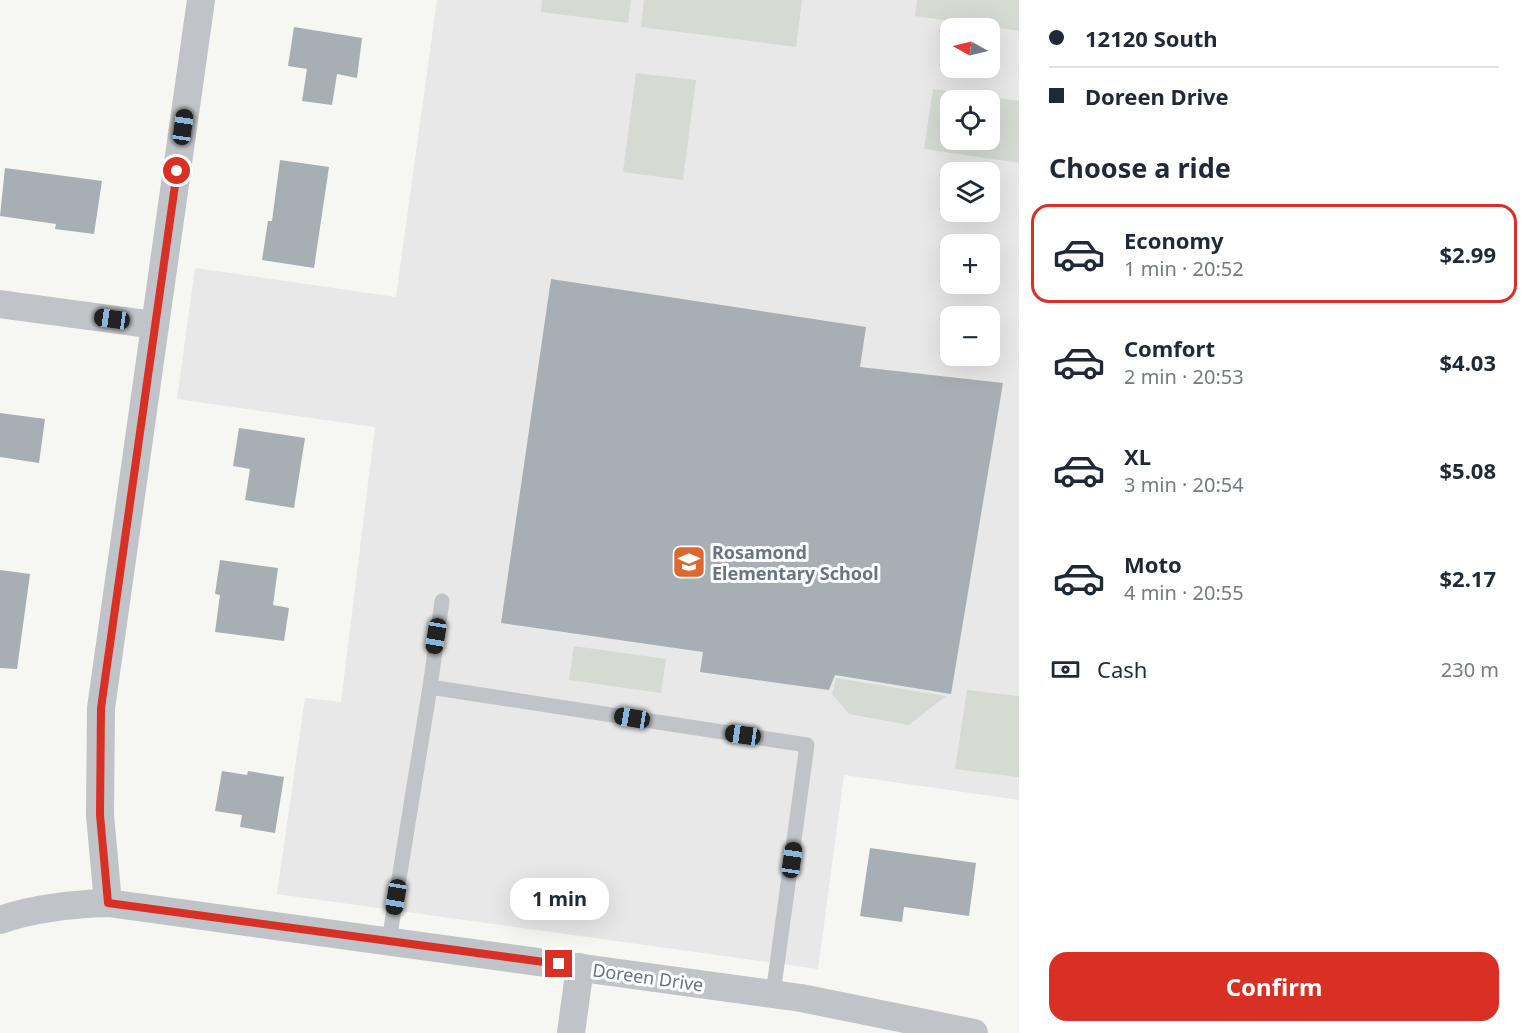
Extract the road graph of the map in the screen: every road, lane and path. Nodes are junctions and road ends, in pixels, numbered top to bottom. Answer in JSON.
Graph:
{"nodes":[{"id":1,"x":201,"y":0,"type":"edge"},
{"id":2,"x":0,"y":304,"type":"edge"},
{"id":3,"x":155,"y":325,"type":"junction"},
{"id":4,"x":442,"y":602,"type":"dead end"},
{"id":5,"x":430,"y":687,"type":"junction"},
{"id":6,"x":108,"y":903,"type":"junction"},
{"id":7,"x":0,"y":920,"type":"edge"},
{"id":8,"x":389,"y":941,"type":"junction"},
{"id":9,"x":580,"y":967,"type":"junction"},
{"id":10,"x":773,"y":994,"type":"junction"},
{"id":11,"x":571,"y":1033,"type":"edge"},
{"id":12,"x":974,"y":1033,"type":"edge"}],
"edges":[{"from":1,"to":3,"type":"street"},
{"from":2,"to":3,"type":"street"},
{"from":3,"to":6,"type":"street"},
{"from":4,"to":5,"type":"lane"},
{"from":5,"to":8,"type":"lane"},
{"from":5,"to":10,"type":"lane"},
{"from":6,"to":7,"type":"street","name":"Doreen Drive"},
{"from":6,"to":8,"type":"street","name":"Doreen Drive"},
{"from":8,"to":9,"type":"street","name":"Doreen Drive"},
{"from":9,"to":10,"type":"street","name":"Doreen Drive"},
{"from":9,"to":11,"type":"street"},
{"from":10,"to":12,"type":"street","name":"Doreen Drive"}]}
